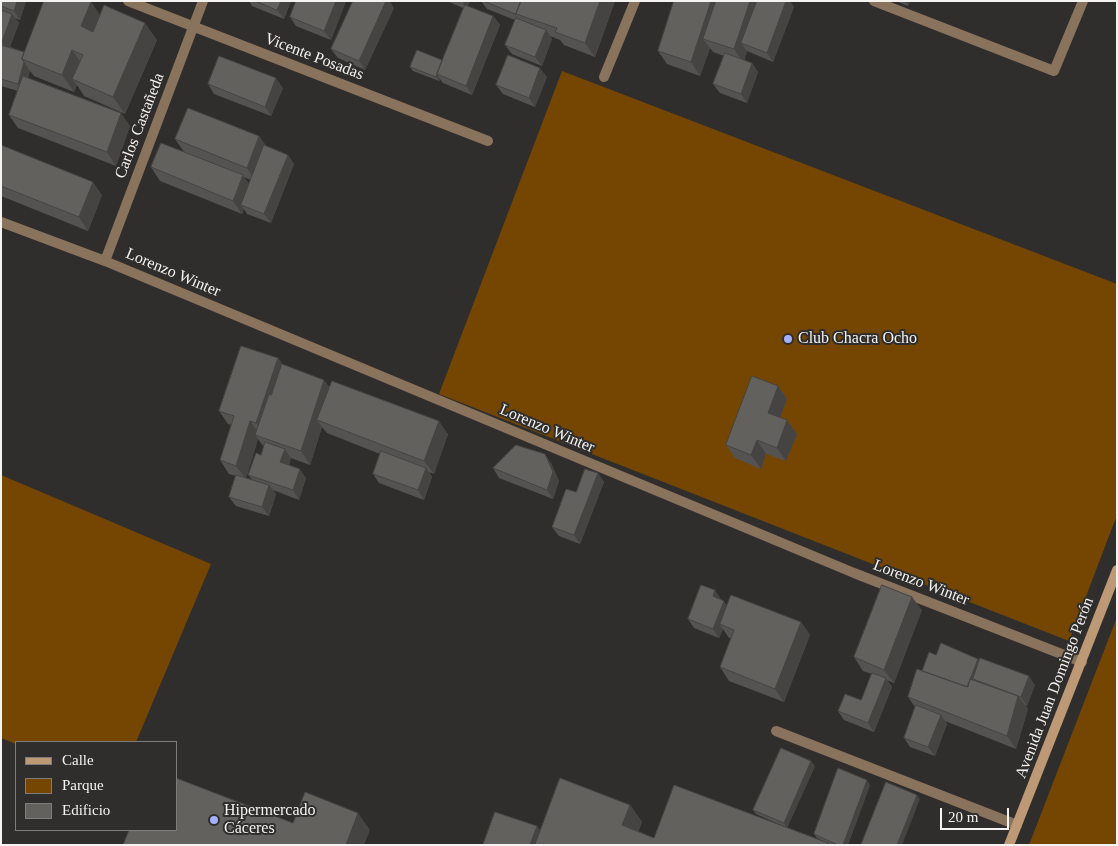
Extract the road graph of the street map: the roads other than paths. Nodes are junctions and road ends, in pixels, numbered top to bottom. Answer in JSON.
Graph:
{"nodes":[{"id":1,"x":128,"y":1,"type":"edge"},
{"id":2,"x":203,"y":1,"type":"edge"},
{"id":3,"x":635,"y":1,"type":"edge"},
{"id":4,"x":874,"y":1,"type":"edge"},
{"id":5,"x":1083,"y":1,"type":"edge"},
{"id":6,"x":193,"y":26,"type":"junction"},
{"id":7,"x":604,"y":78,"type":"dead end"},
{"id":8,"x":488,"y":141,"type":"dead end"},
{"id":9,"x":1,"y":222,"type":"edge"},
{"id":10,"x":105,"y":261,"type":"junction"},
{"id":11,"x":1117,"y":570,"type":"edge"},
{"id":12,"x":1082,"y":662,"type":"junction"},
{"id":13,"x":776,"y":731,"type":"dead end"},
{"id":14,"x":1017,"y":825,"type":"junction"},
{"id":15,"x":1009,"y":845,"type":"edge"}],
"edges":[{"from":1,"to":6,"type":"street","name":"Vicente Posadas"},
{"from":2,"to":6,"type":"street","name":"Carlos Castañeda"},
{"from":3,"to":7,"type":"street"},
{"from":4,"to":5,"type":"street"},
{"from":6,"to":8,"type":"street","name":"Vicente Posadas"},
{"from":6,"to":10,"type":"street","name":"Carlos Castañeda"},
{"from":9,"to":10,"type":"street","name":"Lorenzo Winter"},
{"from":10,"to":12,"type":"street","name":"Lorenzo Winter"},
{"from":11,"to":12,"type":"main road","name":"Avenida Juan Domingo Perón"},
{"from":12,"to":14,"type":"main road","name":"Avenida Juan Domingo Perón"},
{"from":13,"to":14,"type":"street"},
{"from":14,"to":15,"type":"main road","name":"Avenida Juan Domingo Perón"}]}
